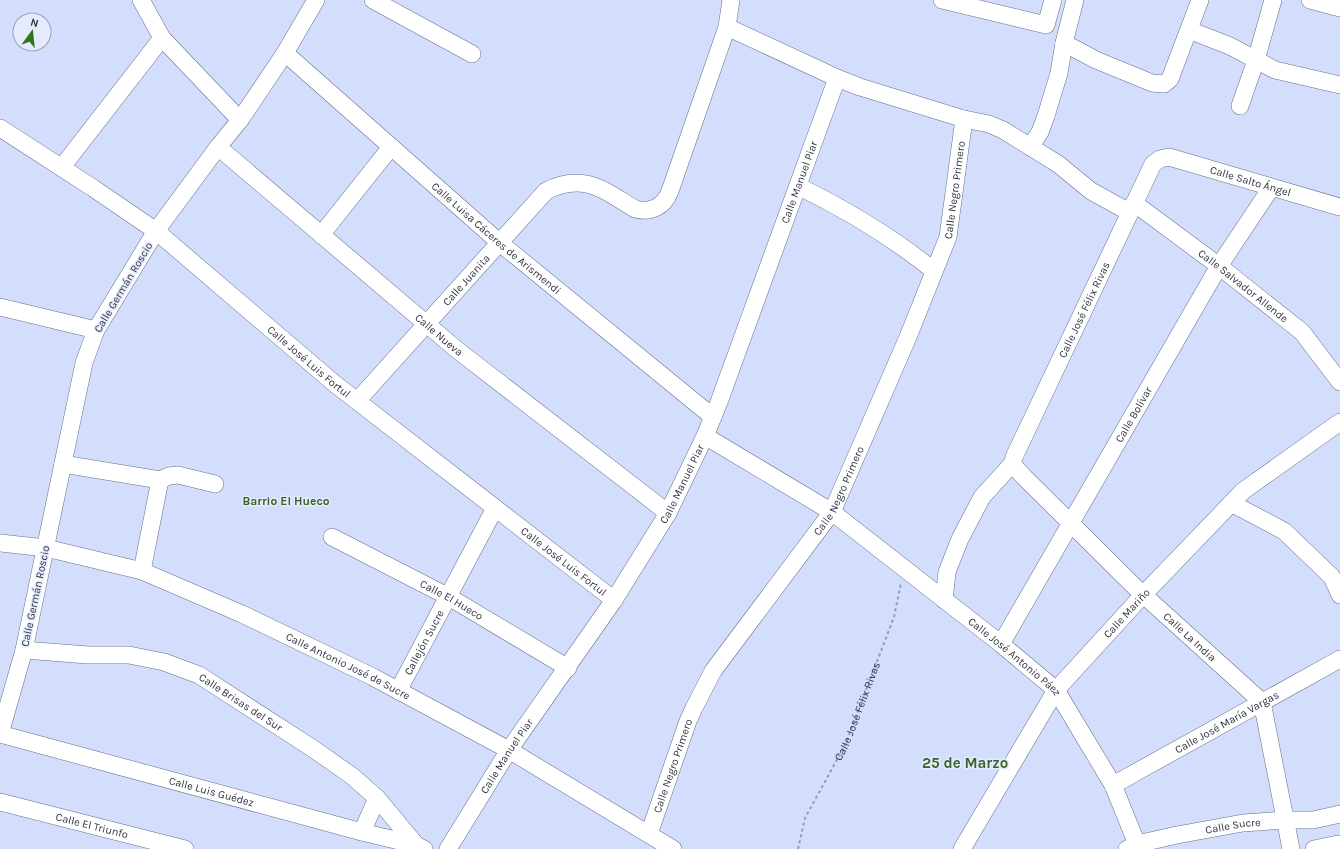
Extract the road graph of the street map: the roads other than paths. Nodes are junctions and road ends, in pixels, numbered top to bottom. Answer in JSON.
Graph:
{"nodes":[{"id":1,"x":142,"y":0,"type":"edge"},
{"id":2,"x":316,"y":0,"type":"edge"},
{"id":3,"x":373,"y":0,"type":"edge"},
{"id":4,"x":731,"y":0,"type":"edge"},
{"id":5,"x":942,"y":0,"type":"edge"},
{"id":6,"x":1053,"y":0,"type":"edge"},
{"id":7,"x":1075,"y":0,"type":"edge"},
{"id":8,"x":1200,"y":0,"type":"edge"},
{"id":9,"x":1273,"y":0,"type":"edge"},
{"id":10,"x":1310,"y":0,"type":"edge"},
{"id":11,"x":960,"y":2,"type":"edge"},
{"id":12,"x":1340,"y":8,"type":"edge"},
{"id":13,"x":727,"y":27,"type":"junction"},
{"id":14,"x":1189,"y":30,"type":"junction"},
{"id":15,"x":162,"y":38,"type":"junction"},
{"id":16,"x":1064,"y":43,"type":"junction"},
{"id":17,"x":285,"y":53,"type":"junction"},
{"id":18,"x":472,"y":54,"type":"dead end"},
{"id":19,"x":1256,"y":60,"type":"junction"},
{"id":20,"x":837,"y":78,"type":"junction"},
{"id":21,"x":1340,"y":85,"type":"edge"},
{"id":22,"x":1240,"y":106,"type":"dead end"},
{"id":23,"x":964,"y":119,"type":"junction"},
{"id":24,"x":240,"y":120,"type":"junction"},
{"id":25,"x":0,"y":128,"type":"edge"},
{"id":26,"x":218,"y":147,"type":"junction"},
{"id":27,"x":391,"y":147,"type":"junction"},
{"id":28,"x":1030,"y":147,"type":"junction"},
{"id":29,"x":1160,"y":159,"type":"joint"},
{"id":30,"x":62,"y":167,"type":"junction"},
{"id":31,"x":798,"y":186,"type":"junction"},
{"id":32,"x":1271,"y":188,"type":"junction"},
{"id":33,"x":1340,"y":207,"type":"edge"},
{"id":34,"x":1131,"y":208,"type":"junction"},
{"id":35,"x":156,"y":231,"type":"junction"},
{"id":36,"x":321,"y":235,"type":"junction"},
{"id":37,"x":500,"y":243,"type":"junction"},
{"id":38,"x":1219,"y":266,"type":"junction"},
{"id":39,"x":934,"y":272,"type":"junction"},
{"id":40,"x":0,"y":307,"type":"edge"},
{"id":41,"x":426,"y":324,"type":"junction"},
{"id":42,"x":96,"y":330,"type":"junction"},
{"id":43,"x":1340,"y":382,"type":"edge"},
{"id":44,"x":357,"y":401,"type":"junction"},
{"id":45,"x":713,"y":417,"type":"junction"},
{"id":46,"x":1340,"y":422,"type":"edge"},
{"id":47,"x":705,"y":436,"type":"junction"},
{"id":48,"x":63,"y":464,"type":"junction"},
{"id":49,"x":1012,"y":464,"type":"junction"},
{"id":50,"x":160,"y":480,"type":"junction"},
{"id":51,"x":215,"y":484,"type":"dead end"},
{"id":52,"x":1231,"y":503,"type":"junction"},
{"id":53,"x":495,"y":508,"type":"junction"},
{"id":54,"x":832,"y":512,"type":"junction"},
{"id":55,"x":668,"y":513,"type":"junction"},
{"id":56,"x":1071,"y":523,"type":"junction"},
{"id":57,"x":332,"y":537,"type":"dead end"},
{"id":58,"x":0,"y":543,"type":"edge"},
{"id":59,"x":46,"y":548,"type":"junction"},
{"id":60,"x":142,"y":571,"type":"junction"},
{"id":61,"x":1340,"y":594,"type":"edge"},
{"id":62,"x":1143,"y":595,"type":"junction"},
{"id":63,"x":449,"y":597,"type":"junction"},
{"id":64,"x":614,"y":600,"type":"junction"},
{"id":65,"x":944,"y":600,"type":"junction"},
{"id":66,"x":1001,"y":644,"type":"junction"},
{"id":67,"x":24,"y":650,"type":"junction"},
{"id":68,"x":1340,"y":659,"type":"edge"},
{"id":69,"x":568,"y":668,"type":"junction"},
{"id":70,"x":1056,"y":690,"type":"junction"},
{"id":71,"x":398,"y":691,"type":"junction"},
{"id":72,"x":1262,"y":702,"type":"junction"},
{"id":73,"x":0,"y":734,"type":"edge"},
{"id":74,"x":509,"y":750,"type":"junction"},
{"id":75,"x":1113,"y":785,"type":"junction"},
{"id":76,"x":377,"y":798,"type":"junction"},
{"id":77,"x":0,"y":802,"type":"edge"},
{"id":78,"x":1340,"y":814,"type":"edge"},
{"id":79,"x":1285,"y":820,"type":"junction"},
{"id":80,"x":362,"y":832,"type":"junction"},
{"id":81,"x":649,"y":834,"type":"junction"},
{"id":82,"x":1338,"y":844,"type":"dead end"},
{"id":83,"x":420,"y":847,"type":"edge"},
{"id":84,"x":1134,"y":847,"type":"edge"},
{"id":85,"x":185,"y":849,"type":"edge"},
{"id":86,"x":448,"y":849,"type":"edge"},
{"id":87,"x":673,"y":849,"type":"edge"},
{"id":88,"x":962,"y":849,"type":"edge"},
{"id":89,"x":1291,"y":849,"type":"edge"},
{"id":90,"x":1314,"y":849,"type":"edge"}],
"edges":[{"from":1,"to":15,"type":"street"},
{"from":2,"to":17,"type":"street","name":"Calle Germán Roscio"},
{"from":3,"to":18,"type":"street"},
{"from":4,"to":13,"type":"street"},
{"from":5,"to":11,"type":"street"},
{"from":6,"to":11,"type":"street"},
{"from":7,"to":16,"type":"street"},
{"from":8,"to":14,"type":"street"},
{"from":9,"to":19,"type":"street"},
{"from":10,"to":12,"type":"street"},
{"from":13,"to":20,"type":"street","name":"Calle Salvador Allende"},
{"from":13,"to":37,"type":"street","name":"Calle Juanita"},
{"from":14,"to":16,"type":"street"},
{"from":14,"to":19,"type":"street"},
{"from":15,"to":24,"type":"street"},
{"from":15,"to":30,"type":"street"},
{"from":16,"to":28,"type":"street"},
{"from":17,"to":24,"type":"street","name":"Calle Germán Roscio"},
{"from":17,"to":27,"type":"street","name":"Calle Luisa Cáceres de Arismendi"},
{"from":19,"to":21,"type":"street"},
{"from":19,"to":22,"type":"street"},
{"from":20,"to":23,"type":"street","name":"Calle Salvador Allende"},
{"from":20,"to":31,"type":"street","name":"Calle Manuel Piar"},
{"from":23,"to":28,"type":"street","name":"Calle Salvador Allende"},
{"from":23,"to":39,"type":"street","name":"Calle Negro Primero"},
{"from":24,"to":26,"type":"street","name":"Calle Germán Roscio"},
{"from":25,"to":30,"type":"street","name":"Calle José Luis Fortul"},
{"from":26,"to":35,"type":"street","name":"Calle Germán Roscio"},
{"from":26,"to":36,"type":"street","name":"Calle Nueva"},
{"from":27,"to":36,"type":"street"},
{"from":27,"to":37,"type":"street","name":"Calle Luisa Cáceres de Arismendi"},
{"from":28,"to":34,"type":"street","name":"Calle Salvador Allende"},
{"from":29,"to":32,"type":"street","name":"Calle Salto Ángel"},
{"from":29,"to":34,"type":"street","name":"Calle José Félix Rivas"},
{"from":30,"to":35,"type":"street","name":"Calle José Luis Fortul"},
{"from":31,"to":39,"type":"street"},
{"from":31,"to":45,"type":"street","name":"Calle Manuel Piar"},
{"from":32,"to":33,"type":"street","name":"Calle Salto Ángel"},
{"from":32,"to":38,"type":"street","name":"Calle Bolívar"},
{"from":34,"to":38,"type":"street","name":"Calle Salvador Allende"},
{"from":34,"to":49,"type":"street","name":"Calle José Félix Rivas"},
{"from":35,"to":42,"type":"street","name":"Calle Germán Roscio"},
{"from":35,"to":44,"type":"street","name":"Calle José Luis Fortul"},
{"from":36,"to":41,"type":"street","name":"Calle Nueva"},
{"from":37,"to":41,"type":"street","name":"Calle Juanita"},
{"from":37,"to":45,"type":"street","name":"Calle Luisa Cáceres de Arismendi"},
{"from":38,"to":43,"type":"street","name":"Calle Salvador Allende"},
{"from":38,"to":56,"type":"street","name":"Calle Bolívar"},
{"from":39,"to":54,"type":"street","name":"Calle Negro Primero"},
{"from":40,"to":42,"type":"street"},
{"from":41,"to":44,"type":"street","name":"Calle Juanita"},
{"from":41,"to":55,"type":"street","name":"Calle Nueva"},
{"from":42,"to":48,"type":"street","name":"Calle Germán Roscio"},
{"from":44,"to":53,"type":"street","name":"Calle José Luis Fortul"},
{"from":45,"to":47,"type":"street","name":"Calle Manuel Piar"},
{"from":46,"to":52,"type":"street","name":"Calle Mariño"},
{"from":47,"to":54,"type":"street"},
{"from":47,"to":55,"type":"street","name":"Calle Manuel Piar"},
{"from":48,"to":50,"type":"street"},
{"from":48,"to":59,"type":"street","name":"Calle Germán Roscio"},
{"from":49,"to":56,"type":"street","name":"Calle La India"},
{"from":49,"to":65,"type":"street"},
{"from":50,"to":51,"type":"street"},
{"from":50,"to":60,"type":"street"},
{"from":52,"to":61,"type":"street"},
{"from":52,"to":62,"type":"street","name":"Calle Mariño"},
{"from":53,"to":63,"type":"street","name":"Callejón Sucre"},
{"from":53,"to":64,"type":"street","name":"Calle José Luis Fortul"},
{"from":54,"to":65,"type":"street","name":"Calle José Antonio Páez"},
{"from":54,"to":81,"type":"street","name":"Calle Negro Primero"},
{"from":55,"to":64,"type":"street","name":"Calle Manuel Piar"},
{"from":56,"to":62,"type":"street","name":"Calle La India"},
{"from":56,"to":66,"type":"street","name":"Calle Bolívar"},
{"from":57,"to":63,"type":"street","name":"Calle El Hueco"},
{"from":58,"to":59,"type":"street","name":"Calle Antonio José de Sucre"},
{"from":59,"to":60,"type":"street","name":"Calle Antonio José de Sucre"},
{"from":59,"to":67,"type":"street","name":"Calle Germán Roscio"},
{"from":60,"to":71,"type":"street","name":"Calle Antonio José de Sucre"},
{"from":62,"to":70,"type":"street","name":"Calle Mariño"},
{"from":62,"to":72,"type":"street","name":"Calle La India"},
{"from":63,"to":69,"type":"street","name":"Calle El Hueco"},
{"from":63,"to":71,"type":"street","name":"Callejón Sucre"},
{"from":64,"to":69,"type":"street","name":"Calle Manuel Piar"},
{"from":65,"to":66,"type":"street","name":"Calle José Antonio Páez"},
{"from":66,"to":70,"type":"street","name":"Calle José Antonio Páez"},
{"from":67,"to":73,"type":"street","name":"Calle Germán Roscio"},
{"from":67,"to":76,"type":"street","name":"Calle Brisas del Sur"},
{"from":68,"to":72,"type":"street","name":"Calle José María Vargas"},
{"from":69,"to":74,"type":"street","name":"Calle Manuel Piar"},
{"from":70,"to":75,"type":"street","name":"Calle José Antonio Páez"},
{"from":70,"to":88,"type":"street","name":"Calle Mariño"},
{"from":71,"to":74,"type":"street","name":"Calle Antonio José de Sucre"},
{"from":72,"to":75,"type":"street","name":"Calle José María Vargas"},
{"from":72,"to":79,"type":"street"},
{"from":73,"to":80,"type":"street","name":"Calle Luis Guédez"},
{"from":74,"to":81,"type":"street","name":"Calle Antonio José de Sucre"},
{"from":74,"to":86,"type":"street","name":"Calle Manuel Piar"},
{"from":75,"to":84,"type":"street","name":"Calle José Antonio Páez"},
{"from":76,"to":80,"type":"street"},
{"from":76,"to":83,"type":"street","name":"Calle Brisas del Sur"},
{"from":77,"to":85,"type":"street","name":"Calle El Triunfo"},
{"from":78,"to":79,"type":"street","name":"Calle Sucre"},
{"from":79,"to":84,"type":"street","name":"Calle Sucre"},
{"from":79,"to":89,"type":"street"},
{"from":80,"to":83,"type":"street","name":"Calle Luis Guédez"},
{"from":81,"to":87,"type":"street","name":"Calle Antonio José de Sucre"},
{"from":82,"to":90,"type":"street"}]}
